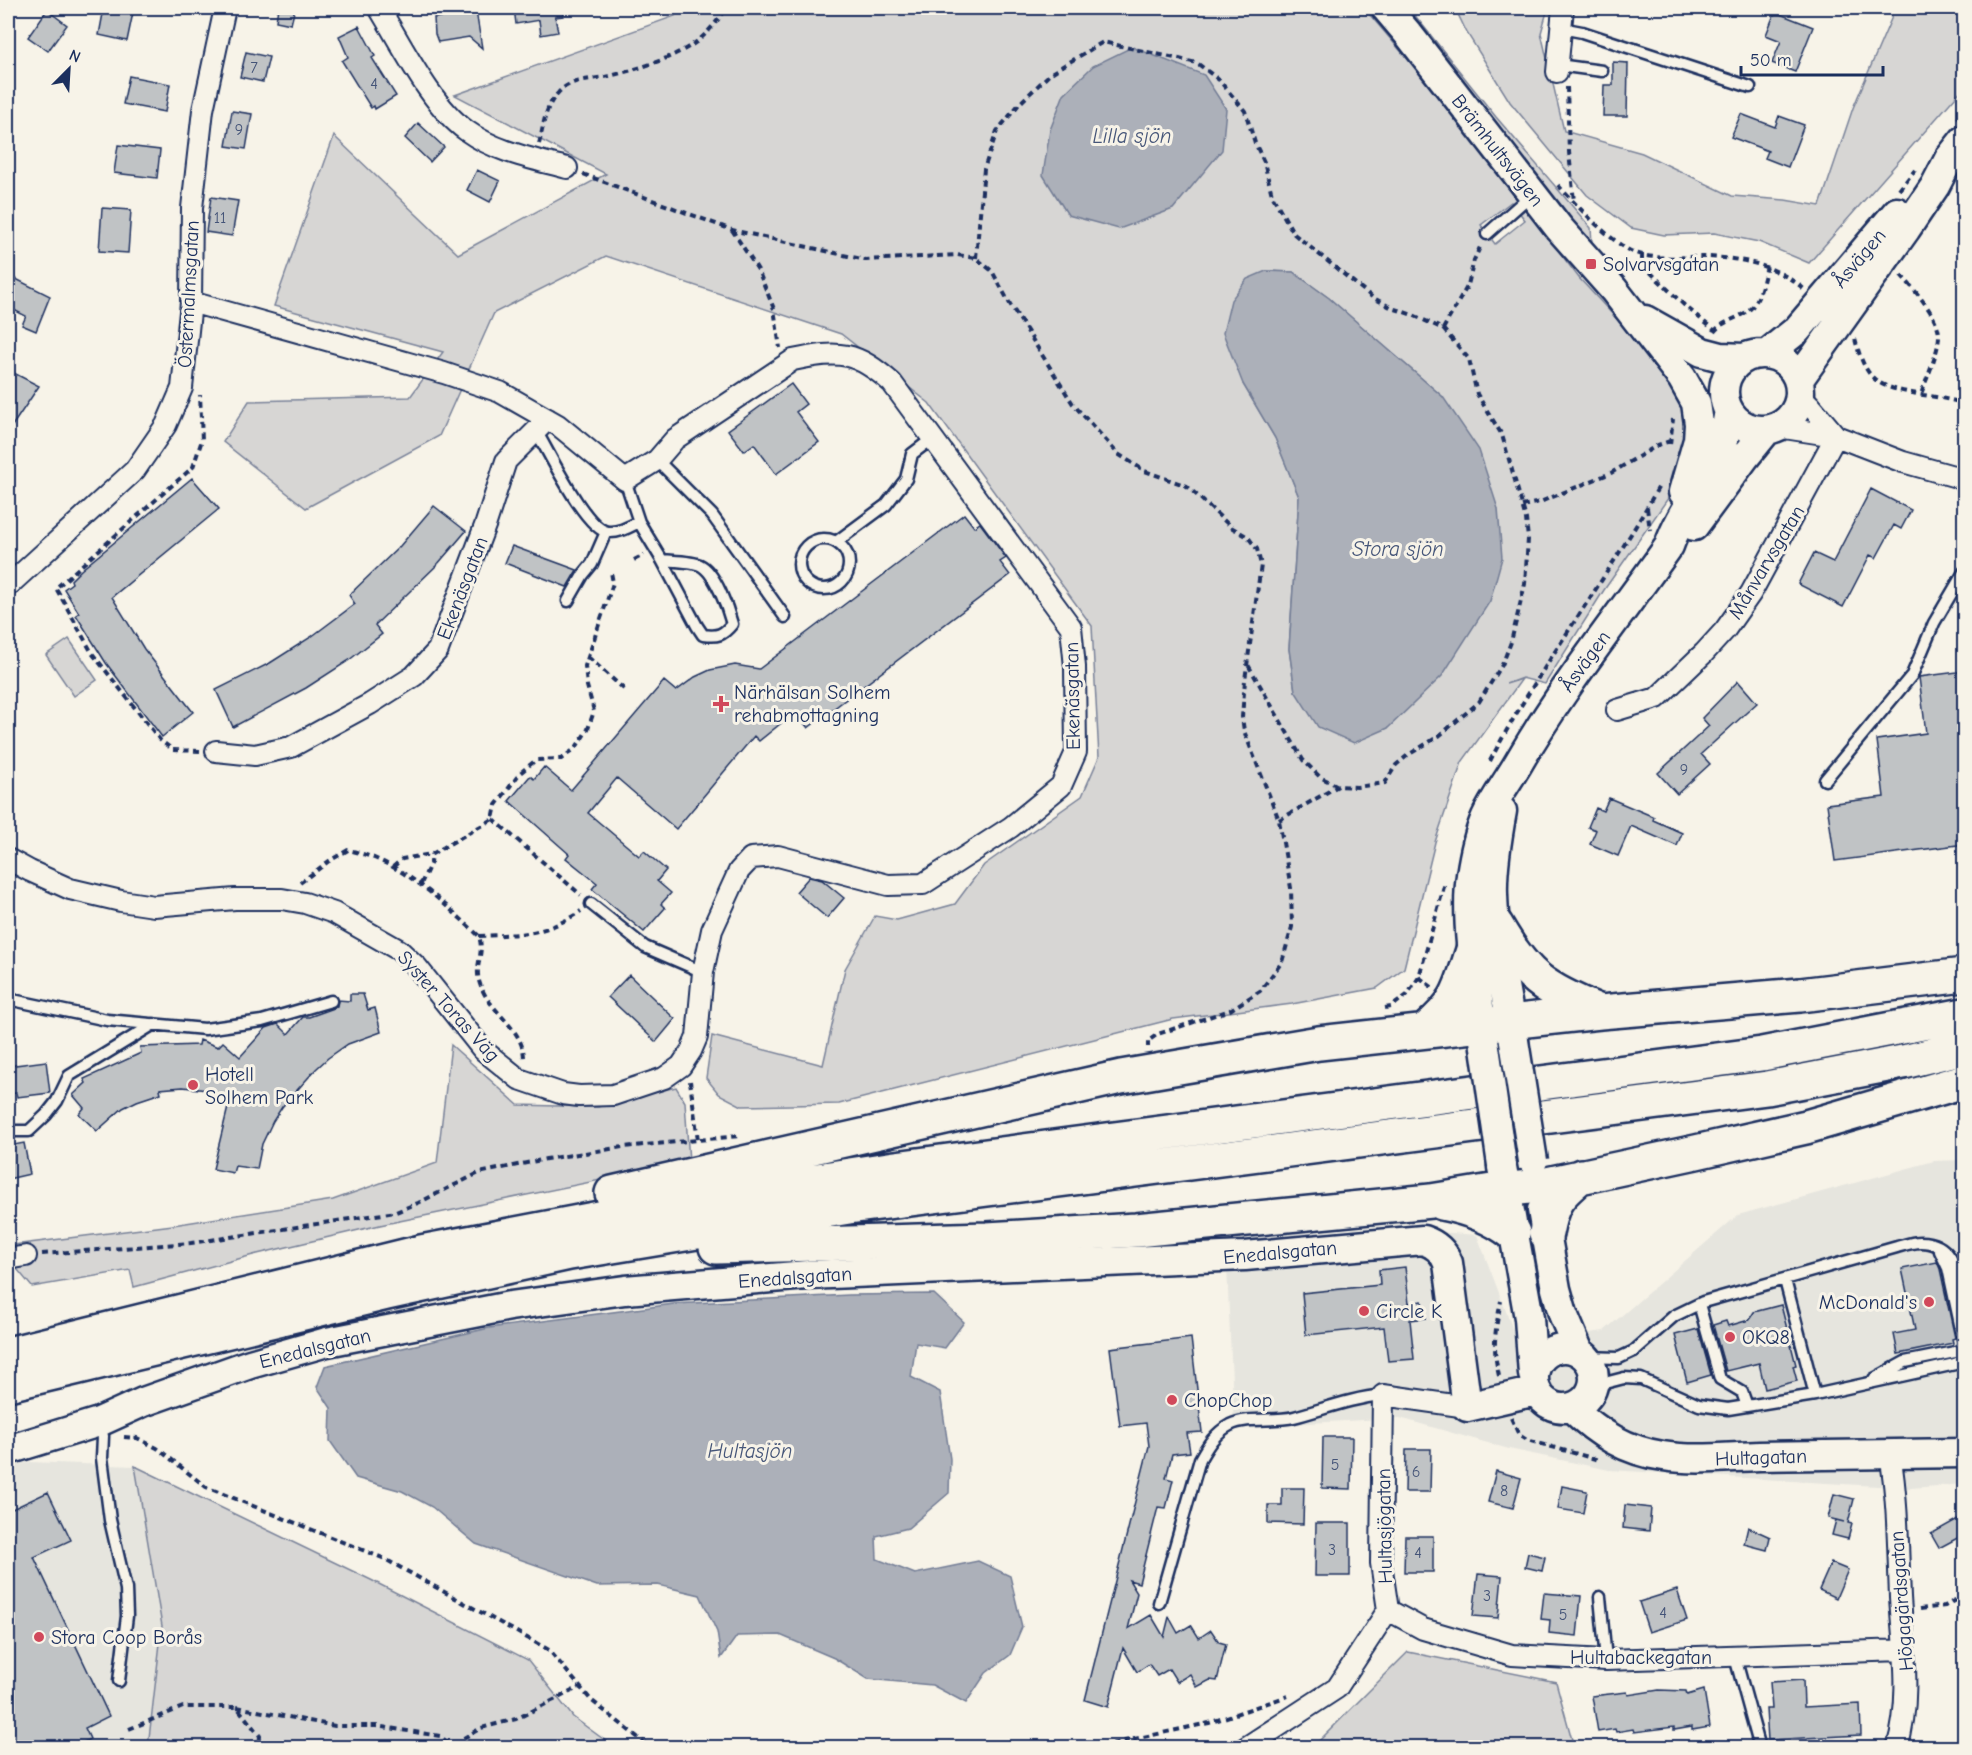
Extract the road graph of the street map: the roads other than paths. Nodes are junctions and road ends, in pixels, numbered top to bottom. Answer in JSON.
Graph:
{"nodes":[{"id":1,"x":225,"y":8,"type":"edge"},
{"id":2,"x":379,"y":8,"type":"edge"},
{"id":3,"x":1386,"y":8,"type":"edge"},
{"id":4,"x":1563,"y":8,"type":"edge"},
{"id":5,"x":1561,"y":28,"type":"junction"},
{"id":6,"x":1558,"y":68,"type":"joint"},
{"id":7,"x":1602,"y":71,"type":"dead end"},
{"id":8,"x":1750,"y":87,"type":"dead end"},
{"id":9,"x":1957,"y":149,"type":"edge"},
{"id":10,"x":567,"y":168,"type":"road end"},
{"id":11,"x":1542,"y":186,"type":"junction"},
{"id":12,"x":1487,"y":234,"type":"road end"},
{"id":13,"x":1614,"y":290,"type":"junction"},
{"id":14,"x":191,"y":302,"type":"junction"},
{"id":15,"x":1645,"y":320,"type":"junction"},
{"id":16,"x":1755,"y":356,"type":"junction"},
{"id":17,"x":1800,"y":388,"type":"junction"},
{"id":18,"x":1726,"y":403,"type":"junction"},
{"id":19,"x":542,"y":425,"type":"junction"},
{"id":20,"x":1773,"y":429,"type":"junction"},
{"id":21,"x":1836,"y":436,"type":"junction"},
{"id":22,"x":933,"y":438,"type":"junction"},
{"id":23,"x":657,"y":460,"type":"junction"},
{"id":24,"x":1965,"y":478,"type":"edge"},
{"id":25,"x":625,"y":480,"type":"junction"},
{"id":26,"x":639,"y":522,"type":"junction"},
{"id":27,"x":606,"y":532,"type":"junction"},
{"id":28,"x":836,"y":542,"type":"junction"},
{"id":29,"x":1659,"y":546,"type":"junction"},
{"id":30,"x":662,"y":560,"type":"junction"},
{"id":31,"x":1965,"y":572,"type":"edge"},
{"id":32,"x":8,"y":586,"type":"edge"},
{"id":33,"x":568,"y":601,"type":"dead end"},
{"id":34,"x":785,"y":617,"type":"dead end"},
{"id":35,"x":1617,"y":710,"type":"dead end"},
{"id":36,"x":216,"y":751,"type":"road end"},
{"id":37,"x":1497,"y":775,"type":"junction"},
{"id":38,"x":1825,"y":780,"type":"dead end"},
{"id":39,"x":778,"y":856,"type":"joint"},
{"id":40,"x":8,"y":859,"type":"edge"},
{"id":41,"x":591,"y":904,"type":"road end"},
{"id":42,"x":1496,"y":925,"type":"junction"},
{"id":43,"x":1473,"y":950,"type":"junction"},
{"id":44,"x":703,"y":972,"type":"junction"},
{"id":45,"x":1965,"y":975,"type":"edge"},
{"id":46,"x":8,"y":999,"type":"edge"},
{"id":47,"x":331,"y":1001,"type":"dead end"},
{"id":48,"x":1600,"y":1012,"type":"junction"},
{"id":49,"x":1965,"y":1015,"type":"edge"},
{"id":50,"x":154,"y":1024,"type":"junction"},
{"id":51,"x":1427,"y":1029,"type":"junction"},
{"id":52,"x":1498,"y":1034,"type":"junction"},
{"id":53,"x":1965,"y":1047,"type":"edge"},
{"id":54,"x":1965,"y":1081,"type":"edge"},
{"id":55,"x":8,"y":1131,"type":"edge"},
{"id":56,"x":1535,"y":1174,"type":"junction"},
{"id":57,"x":1581,"y":1176,"type":"junction"},
{"id":58,"x":1503,"y":1177,"type":"junction"},
{"id":59,"x":1431,"y":1201,"type":"junction"},
{"id":60,"x":1513,"y":1233,"type":"junction"},
{"id":61,"x":1546,"y":1233,"type":"junction"},
{"id":62,"x":1938,"y":1246,"type":"junction"},
{"id":63,"x":421,"y":1252,"type":"junction"},
{"id":64,"x":570,"y":1253,"type":"junction"},
{"id":65,"x":1785,"y":1280,"type":"junction"},
{"id":66,"x":1965,"y":1301,"type":"edge"},
{"id":67,"x":1699,"y":1304,"type":"junction"},
{"id":68,"x":1965,"y":1344,"type":"edge"},
{"id":69,"x":8,"y":1354,"type":"edge"},
{"id":70,"x":1582,"y":1354,"type":"junction"},
{"id":71,"x":1965,"y":1359,"type":"edge"},
{"id":72,"x":1535,"y":1383,"type":"junction"},
{"id":73,"x":8,"y":1384,"type":"edge"},
{"id":74,"x":1866,"y":1384,"type":"junction"},
{"id":75,"x":1593,"y":1386,"type":"junction"},
{"id":76,"x":1383,"y":1395,"type":"junction"},
{"id":77,"x":1815,"y":1395,"type":"junction"},
{"id":78,"x":1747,"y":1406,"type":"junction"},
{"id":79,"x":1467,"y":1407,"type":"junction"},
{"id":80,"x":1572,"y":1408,"type":"junction"},
{"id":81,"x":101,"y":1429,"type":"junction"},
{"id":82,"x":8,"y":1450,"type":"edge"},
{"id":83,"x":1965,"y":1453,"type":"edge"},
{"id":84,"x":1890,"y":1454,"type":"junction"},
{"id":85,"x":1600,"y":1597,"type":"dead end"},
{"id":86,"x":1159,"y":1603,"type":"dead end"},
{"id":87,"x":1388,"y":1610,"type":"junction"},
{"id":88,"x":1903,"y":1650,"type":"junction"},
{"id":89,"x":1736,"y":1657,"type":"junction"},
{"id":90,"x":1606,"y":1660,"type":"junction"},
{"id":91,"x":119,"y":1681,"type":"dead end"},
{"id":92,"x":1245,"y":1748,"type":"edge"},
{"id":93,"x":1760,"y":1748,"type":"edge"},
{"id":94,"x":1897,"y":1748,"type":"edge"}],
"edges":[{"from":1,"to":14,"type":"street","name":"Östermalmsgatan"},
{"from":2,"to":10,"type":"street"},
{"from":3,"to":11,"type":"street","name":"Brämhultsvägen"},
{"from":4,"to":5,"type":"street"},
{"from":5,"to":6,"type":"street"},
{"from":5,"to":8,"type":"lane"},
{"from":6,"to":7,"type":"lane"},
{"from":9,"to":16,"type":"street","name":"Åsvägen"},
{"from":9,"to":17,"type":"street","name":"Åsvägen"},
{"from":11,"to":12,"type":"lane"},
{"from":11,"to":13,"type":"street","name":"Brämhultsvägen"},
{"from":13,"to":15,"type":"street","name":"Brämhultsvägen"},
{"from":13,"to":29,"type":"street","name":"Brämhultsvägen"},
{"from":14,"to":19,"type":"street"},
{"from":14,"to":32,"type":"street","name":"Östermalmsgatan"},
{"from":15,"to":16,"type":"street","name":"Brämhultsvägen"},
{"from":15,"to":18,"type":"street","name":"Brämhultsvägen"},
{"from":16,"to":17,"type":"street"},
{"from":16,"to":18,"type":"street"},
{"from":17,"to":20,"type":"street"},
{"from":17,"to":21,"type":"street"},
{"from":18,"to":20,"type":"street"},
{"from":18,"to":29,"type":"street","name":"Åsvägen"},
{"from":19,"to":25,"type":"street"},
{"from":19,"to":27,"type":"lane"},
{"from":19,"to":36,"type":"street","name":"Ekenäsgatan"},
{"from":20,"to":21,"type":"street"},
{"from":20,"to":29,"type":"street","name":"Åsvägen"},
{"from":21,"to":24,"type":"street"},
{"from":21,"to":35,"type":"street","name":"Månvarvsgatan"},
{"from":22,"to":23,"type":"street","name":"Ekenäsgatan"},
{"from":22,"to":28,"type":"lane"},
{"from":22,"to":39,"type":"street","name":"Ekenäsgatan"},
{"from":23,"to":25,"type":"street","name":"Ekenäsgatan"},
{"from":23,"to":34,"type":"lane"},
{"from":25,"to":26,"type":"lane"},
{"from":26,"to":27,"type":"lane"},
{"from":26,"to":30,"type":"lane"},
{"from":27,"to":33,"type":"lane"},
{"from":28,"to":28,"type":"lane"},
{"from":29,"to":37,"type":"street","name":"Åsvägen"},
{"from":30,"to":30,"type":"lane"},
{"from":31,"to":38,"type":"lane"},
{"from":37,"to":42,"type":"street","name":"Åsvägen"},
{"from":37,"to":43,"type":"street","name":"Åsvägen"},
{"from":39,"to":44,"type":"street","name":"Syster Toras Väg"},
{"from":40,"to":44,"type":"street","name":"Syster Toras Väg"},
{"from":41,"to":44,"type":"lane"},
{"from":42,"to":48,"type":"highway"},
{"from":42,"to":52,"type":"street","name":"Åsvägen"},
{"from":43,"to":51,"type":"highway"},
{"from":43,"to":52,"type":"street","name":"Åsvägen"},
{"from":45,"to":48,"type":"highway"},
{"from":46,"to":50,"type":"lane"},
{"from":47,"to":50,"type":"lane"},
{"from":48,"to":52,"type":"highway"},
{"from":49,"to":63,"type":"highway"},
{"from":50,"to":55,"type":"lane"},
{"from":51,"to":52,"type":"highway"},
{"from":51,"to":63,"type":"highway"},
{"from":52,"to":56,"type":"street","bridge":true},
{"from":52,"to":58,"type":"street","bridge":true},
{"from":53,"to":64,"type":"highway"},
{"from":54,"to":57,"type":"highway"},
{"from":56,"to":57,"type":"highway"},
{"from":56,"to":58,"type":"highway"},
{"from":56,"to":61,"type":"street"},
{"from":57,"to":61,"type":"highway"},
{"from":58,"to":59,"type":"highway"},
{"from":58,"to":60,"type":"street"},
{"from":59,"to":60,"type":"highway"},
{"from":59,"to":64,"type":"highway"},
{"from":60,"to":72,"type":"street"},
{"from":61,"to":70,"type":"street"},
{"from":62,"to":65,"type":"lane"},
{"from":62,"to":66,"type":"lane"},
{"from":62,"to":68,"type":"lane"},
{"from":63,"to":69,"type":"highway"},
{"from":64,"to":73,"type":"highway"},
{"from":65,"to":67,"type":"lane"},
{"from":65,"to":77,"type":"lane"},
{"from":67,"to":70,"type":"lane"},
{"from":67,"to":78,"type":"lane"},
{"from":68,"to":74,"type":"lane"},
{"from":70,"to":72,"type":"street"},
{"from":70,"to":75,"type":"street"},
{"from":71,"to":74,"type":"lane"},
{"from":72,"to":79,"type":"street"},
{"from":72,"to":80,"type":"street","name":"Hultagatan"},
{"from":74,"to":77,"type":"lane"},
{"from":75,"to":78,"type":"lane"},
{"from":75,"to":80,"type":"street"},
{"from":76,"to":79,"type":"street"},
{"from":76,"to":86,"type":"lane"},
{"from":76,"to":87,"type":"street","name":"Hultasjögatan"},
{"from":77,"to":78,"type":"lane"},
{"from":79,"to":81,"type":"street","name":"Enedalsgatan"},
{"from":80,"to":84,"type":"street","name":"Hultagatan"},
{"from":81,"to":82,"type":"street","name":"Enedalsgatan"},
{"from":81,"to":91,"type":"lane"},
{"from":83,"to":84,"type":"street","name":"Hultagatan"},
{"from":84,"to":88,"type":"street","name":"Högagärdsgatan"},
{"from":85,"to":90,"type":"lane"},
{"from":87,"to":90,"type":"street","name":"Hultabackegatan"},
{"from":87,"to":92,"type":"street","name":"Hultasjögatan"},
{"from":88,"to":89,"type":"street","name":"Hultabackegatan"},
{"from":88,"to":94,"type":"street","name":"Högagärdsgatan"},
{"from":89,"to":90,"type":"street","name":"Hultabackegatan"},
{"from":89,"to":93,"type":"lane"}]}
